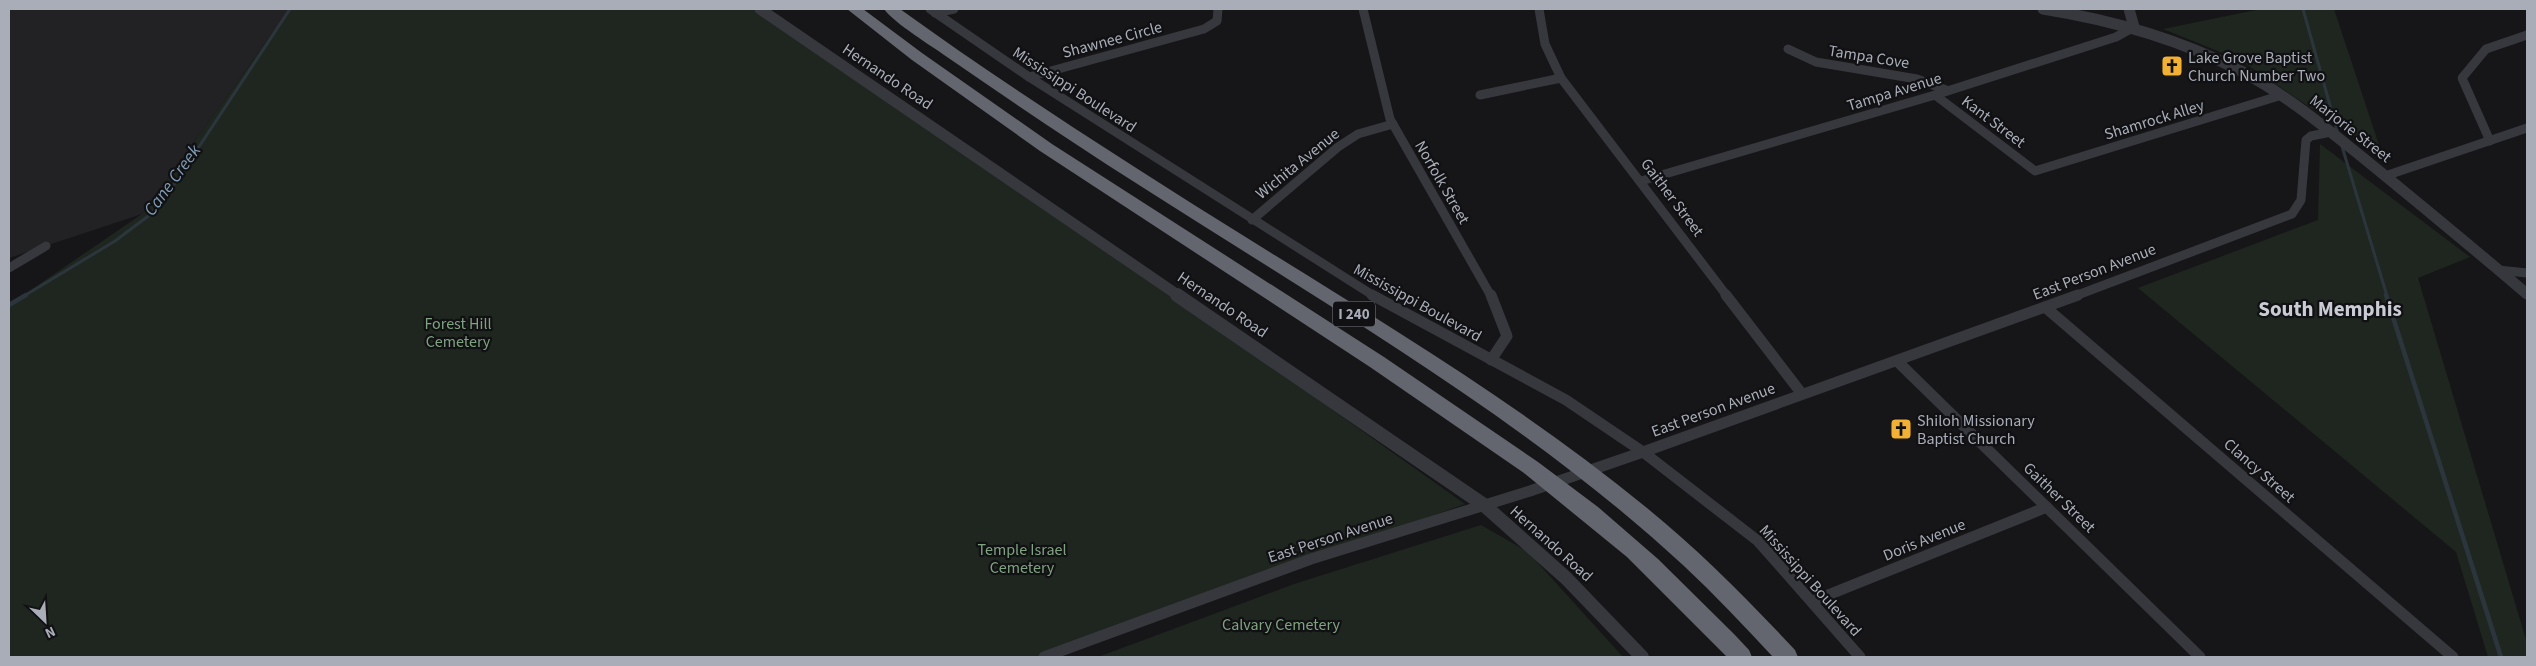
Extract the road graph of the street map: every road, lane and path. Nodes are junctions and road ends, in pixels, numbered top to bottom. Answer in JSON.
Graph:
{"nodes":[{"id":1,"x":760,"y":9,"type":"edge"},
{"id":2,"x":854,"y":9,"type":"edge"},
{"id":3,"x":891,"y":9,"type":"edge"},
{"id":4,"x":954,"y":9,"type":"edge"},
{"id":5,"x":1218,"y":9,"type":"edge"},
{"id":6,"x":1363,"y":9,"type":"edge"},
{"id":7,"x":1539,"y":9,"type":"edge"},
{"id":8,"x":2043,"y":9,"type":"edge"},
{"id":9,"x":2129,"y":9,"type":"edge"},
{"id":10,"x":933,"y":11,"type":"edge"},
{"id":11,"x":2134,"y":28,"type":"junction"},
{"id":12,"x":2527,"y":35,"type":"edge"},
{"id":13,"x":1788,"y":49,"type":"dead end"},
{"id":14,"x":1029,"y":77,"type":"junction"},
{"id":15,"x":1561,"y":78,"type":"junction"},
{"id":16,"x":1946,"y":90,"type":"junction"},
{"id":17,"x":1480,"y":95,"type":"dead end"},
{"id":18,"x":1935,"y":95,"type":"junction"},
{"id":19,"x":2282,"y":95,"type":"junction"},
{"id":20,"x":1392,"y":124,"type":"junction"},
{"id":21,"x":2527,"y":128,"type":"edge"},
{"id":22,"x":2331,"y":132,"type":"junction"},
{"id":23,"x":2490,"y":141,"type":"junction"},
{"id":24,"x":2035,"y":170,"type":"joint"},
{"id":25,"x":2385,"y":176,"type":"junction"},
{"id":26,"x":1641,"y":181,"type":"junction"},
{"id":27,"x":1252,"y":220,"type":"junction"},
{"id":28,"x":46,"y":246,"type":"dead end"},
{"id":29,"x":9,"y":268,"type":"edge"},
{"id":30,"x":2498,"y":270,"type":"junction"},
{"id":31,"x":2527,"y":273,"type":"edge"},
{"id":32,"x":2527,"y":294,"type":"edge"},
{"id":33,"x":2045,"y":307,"type":"junction"},
{"id":34,"x":1490,"y":360,"type":"junction"},
{"id":35,"x":1897,"y":361,"type":"junction"},
{"id":36,"x":1802,"y":394,"type":"junction"},
{"id":37,"x":1643,"y":452,"type":"junction"},
{"id":38,"x":1484,"y":505,"type":"junction"},
{"id":39,"x":2047,"y":507,"type":"junction"},
{"id":40,"x":1813,"y":601,"type":"junction"},
{"id":41,"x":1044,"y":657,"type":"edge"},
{"id":42,"x":1642,"y":657,"type":"edge"},
{"id":43,"x":1741,"y":657,"type":"edge"},
{"id":44,"x":1787,"y":657,"type":"edge"},
{"id":45,"x":1860,"y":657,"type":"edge"},
{"id":46,"x":2200,"y":657,"type":"edge"},
{"id":47,"x":2453,"y":657,"type":"edge"}],
"edges":[{"from":1,"to":38,"type":"street","name":"Hernando Road"},
{"from":2,"to":43,"type":"highway","number":"I 240"},
{"from":3,"to":44,"type":"highway","number":"I 240"},
{"from":4,"to":10,"type":"street"},
{"from":5,"to":14,"type":"street","name":"Shawnee Circle"},
{"from":6,"to":20,"type":"street","name":"Norfolk Street"},
{"from":7,"to":15,"type":"street","name":"Gaither Street"},
{"from":8,"to":11,"type":"street","name":"Marjorie Street"},
{"from":9,"to":11,"type":"street"},
{"from":10,"to":14,"type":"street","name":"Mississippi Boulevard"},
{"from":11,"to":16,"type":"street","name":"Tampa Avenue"},
{"from":11,"to":19,"type":"street","name":"Marjorie Street"},
{"from":12,"to":23,"type":"street"},
{"from":13,"to":16,"type":"street","name":"Tampa Cove"},
{"from":14,"to":27,"type":"street","name":"Mississippi Boulevard"},
{"from":15,"to":17,"type":"street"},
{"from":15,"to":26,"type":"street","name":"Gaither Street"},
{"from":16,"to":18,"type":"street","name":"Tampa Avenue"},
{"from":18,"to":24,"type":"street","name":"Kant Street"},
{"from":18,"to":26,"type":"street","name":"Tampa Avenue"},
{"from":19,"to":22,"type":"street","name":"Marjorie Street"},
{"from":19,"to":24,"type":"street","name":"Shamrock Alley"},
{"from":20,"to":27,"type":"street","name":"Wichita Avenue"},
{"from":20,"to":34,"type":"street","name":"Norfolk Street"},
{"from":21,"to":23,"type":"street"},
{"from":22,"to":25,"type":"street","name":"Marjorie Street"},
{"from":22,"to":33,"type":"street","name":"East Person Avenue"},
{"from":23,"to":25,"type":"street"},
{"from":25,"to":30,"type":"street","name":"Marjorie Street"},
{"from":26,"to":36,"type":"street","name":"Gaither Street"},
{"from":27,"to":34,"type":"street","name":"Mississippi Boulevard"},
{"from":28,"to":29,"type":"street"},
{"from":30,"to":31,"type":"street"},
{"from":30,"to":32,"type":"street","name":"Marjorie Street"},
{"from":33,"to":35,"type":"street","name":"East Person Avenue"},
{"from":33,"to":47,"type":"street","name":"Clancy Street"},
{"from":34,"to":37,"type":"street","name":"Mississippi Boulevard"},
{"from":35,"to":36,"type":"street","name":"East Person Avenue"},
{"from":35,"to":39,"type":"street","name":"Gaither Street"},
{"from":36,"to":37,"type":"street","name":"East Person Avenue"},
{"from":37,"to":38,"type":"street","name":"East Person Avenue"},
{"from":37,"to":40,"type":"street","name":"Mississippi Boulevard"},
{"from":38,"to":41,"type":"street","name":"East Person Avenue"},
{"from":38,"to":42,"type":"street","name":"Hernando Road"},
{"from":39,"to":40,"type":"street","name":"Doris Avenue"},
{"from":39,"to":46,"type":"street","name":"Gaither Street"},
{"from":40,"to":45,"type":"street","name":"Mississippi Boulevard"}]}
